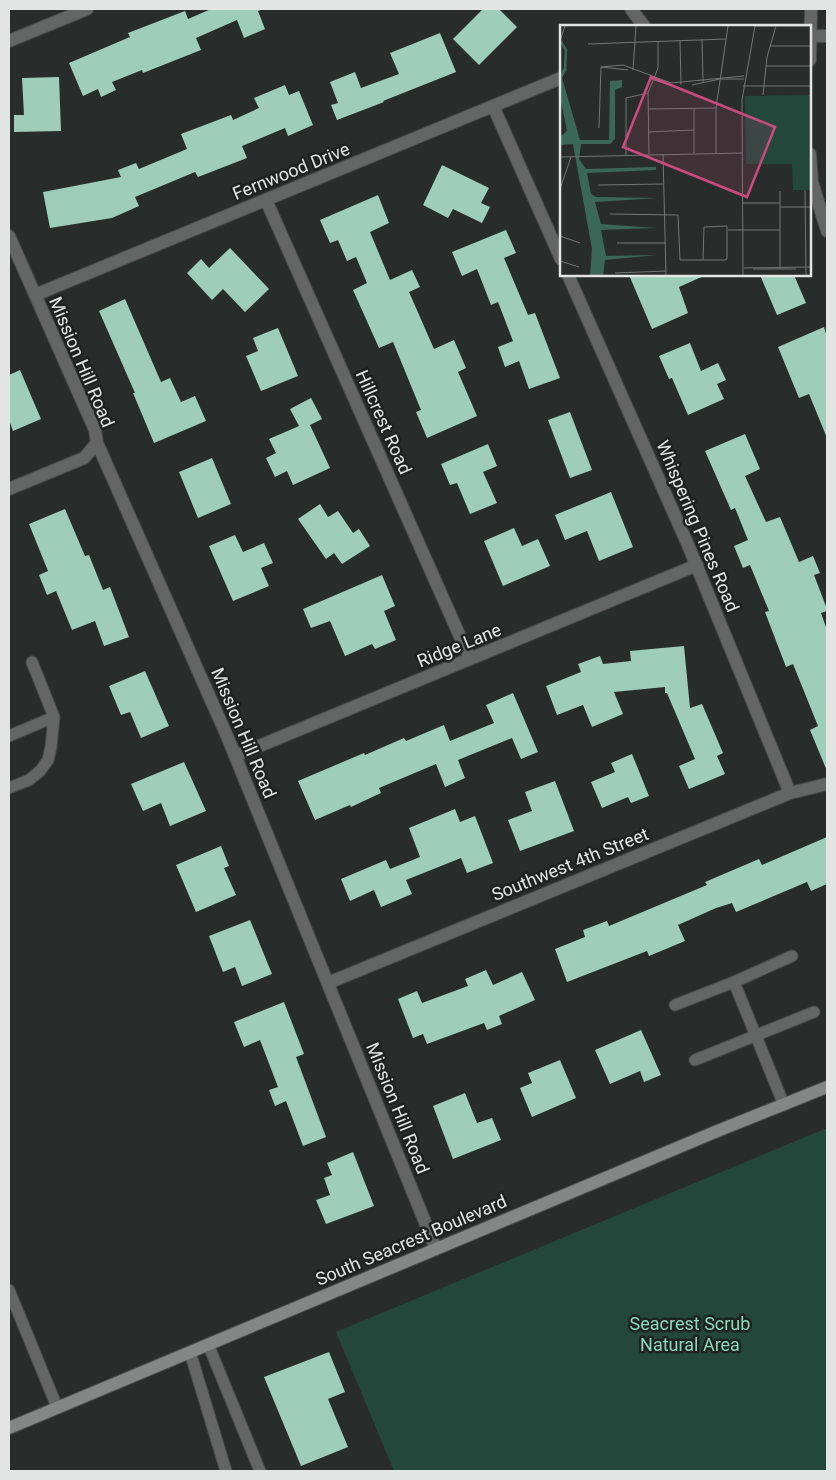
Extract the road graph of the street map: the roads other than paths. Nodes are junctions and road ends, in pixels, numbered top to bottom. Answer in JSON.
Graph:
{"nodes":[{"id":1,"x":87,"y":9,"type":"edge"},
{"id":2,"x":631,"y":9,"type":"edge"},
{"id":3,"x":811,"y":9,"type":"edge"},
{"id":4,"x":643,"y":25,"type":"edge"},
{"id":5,"x":810,"y":25,"type":"edge"},
{"id":6,"x":811,"y":36,"type":"edge"},
{"id":7,"x":827,"y":36,"type":"edge"},
{"id":8,"x":9,"y":41,"type":"edge"},
{"id":9,"x":560,"y":78,"type":"edge"},
{"id":10,"x":493,"y":106,"type":"junction"},
{"id":11,"x":811,"y":168,"type":"edge"},
{"id":12,"x":266,"y":200,"type":"junction"},
{"id":13,"x":827,"y":231,"type":"edge"},
{"id":14,"x":9,"y":236,"type":"edge"},
{"id":15,"x":560,"y":257,"type":"edge"},
{"id":16,"x":568,"y":276,"type":"edge"},
{"id":17,"x":35,"y":295,"type":"junction"},
{"id":18,"x":96,"y":443,"type":"junction"},
{"id":19,"x":9,"y":489,"type":"edge"},
{"id":20,"x":697,"y":565,"type":"junction"},
{"id":21,"x":470,"y":659,"type":"junction"},
{"id":22,"x":32,"y":662,"type":"dead end"},
{"id":23,"x":54,"y":717,"type":"junction"},
{"id":24,"x":9,"y":736,"type":"edge"},
{"id":25,"x":235,"y":756,"type":"junction"},
{"id":26,"x":827,"y":784,"type":"edge"},
{"id":27,"x":9,"y":788,"type":"edge"},
{"id":28,"x":790,"y":793,"type":"junction"},
{"id":29,"x":792,"y":956,"type":"dead end"},
{"id":30,"x":734,"y":982,"type":"junction"},
{"id":31,"x":328,"y":983,"type":"junction"},
{"id":32,"x":675,"y":1005,"type":"dead end"},
{"id":33,"x":814,"y":1012,"type":"dead end"},
{"id":34,"x":756,"y":1036,"type":"junction"},
{"id":35,"x":695,"y":1060,"type":"dead end"},
{"id":36,"x":827,"y":1088,"type":"edge"},
{"id":37,"x":784,"y":1105,"type":"junction"},
{"id":38,"x":436,"y":1249,"type":"junction"},
{"id":39,"x":9,"y":1290,"type":"edge"},
{"id":40,"x":208,"y":1344,"type":"junction"},
{"id":41,"x":190,"y":1352,"type":"junction"},
{"id":42,"x":57,"y":1407,"type":"junction"},
{"id":43,"x":9,"y":1428,"type":"edge"},
{"id":44,"x":226,"y":1471,"type":"edge"},
{"id":45,"x":260,"y":1471,"type":"edge"}],
"edges":[{"from":1,"to":8,"type":"street"},
{"from":2,"to":4,"type":"street"},
{"from":3,"to":5,"type":"street"},
{"from":6,"to":7,"type":"street"},
{"from":9,"to":10,"type":"street","name":"Fernwood Drive"},
{"from":10,"to":12,"type":"street","name":"Fernwood Drive"},
{"from":10,"to":15,"type":"street"},
{"from":11,"to":13,"type":"street"},
{"from":12,"to":17,"type":"street","name":"Fernwood Drive"},
{"from":12,"to":21,"type":"street","name":"Hillcrest Road"},
{"from":14,"to":17,"type":"street","name":"Mission Hill Road"},
{"from":16,"to":20,"type":"street","name":"Whispering Pines Road"},
{"from":17,"to":18,"type":"street","name":"Mission Hill Road"},
{"from":18,"to":19,"type":"street"},
{"from":18,"to":25,"type":"street","name":"Mission Hill Road"},
{"from":20,"to":21,"type":"street","name":"Ridge Lane"},
{"from":20,"to":28,"type":"street","name":"Whispering Pines Road"},
{"from":21,"to":25,"type":"street","name":"Ridge Lane"},
{"from":22,"to":23,"type":"lane"},
{"from":23,"to":24,"type":"lane"},
{"from":23,"to":27,"type":"lane"},
{"from":25,"to":31,"type":"street","name":"Mission Hill Road"},
{"from":26,"to":28,"type":"street","name":"Southwest 4th Street"},
{"from":28,"to":31,"type":"street","name":"Southwest 4th Street"},
{"from":29,"to":30,"type":"lane"},
{"from":30,"to":32,"type":"lane"},
{"from":30,"to":34,"type":"lane"},
{"from":31,"to":38,"type":"street","name":"Mission Hill Road"},
{"from":33,"to":34,"type":"lane"},
{"from":34,"to":35,"type":"lane"},
{"from":34,"to":37,"type":"lane"},
{"from":36,"to":37,"type":"street","name":"South Seacrest Boulevard"},
{"from":37,"to":38,"type":"street","name":"South Seacrest Boulevard"},
{"from":38,"to":40,"type":"street","name":"South Seacrest Boulevard"},
{"from":39,"to":42,"type":"lane"},
{"from":40,"to":41,"type":"street","name":"South Seacrest Boulevard"},
{"from":40,"to":45,"type":"lane"},
{"from":41,"to":42,"type":"street","name":"South Seacrest Boulevard"},
{"from":41,"to":44,"type":"lane"},
{"from":42,"to":43,"type":"street","name":"South Seacrest Boulevard"}]}
